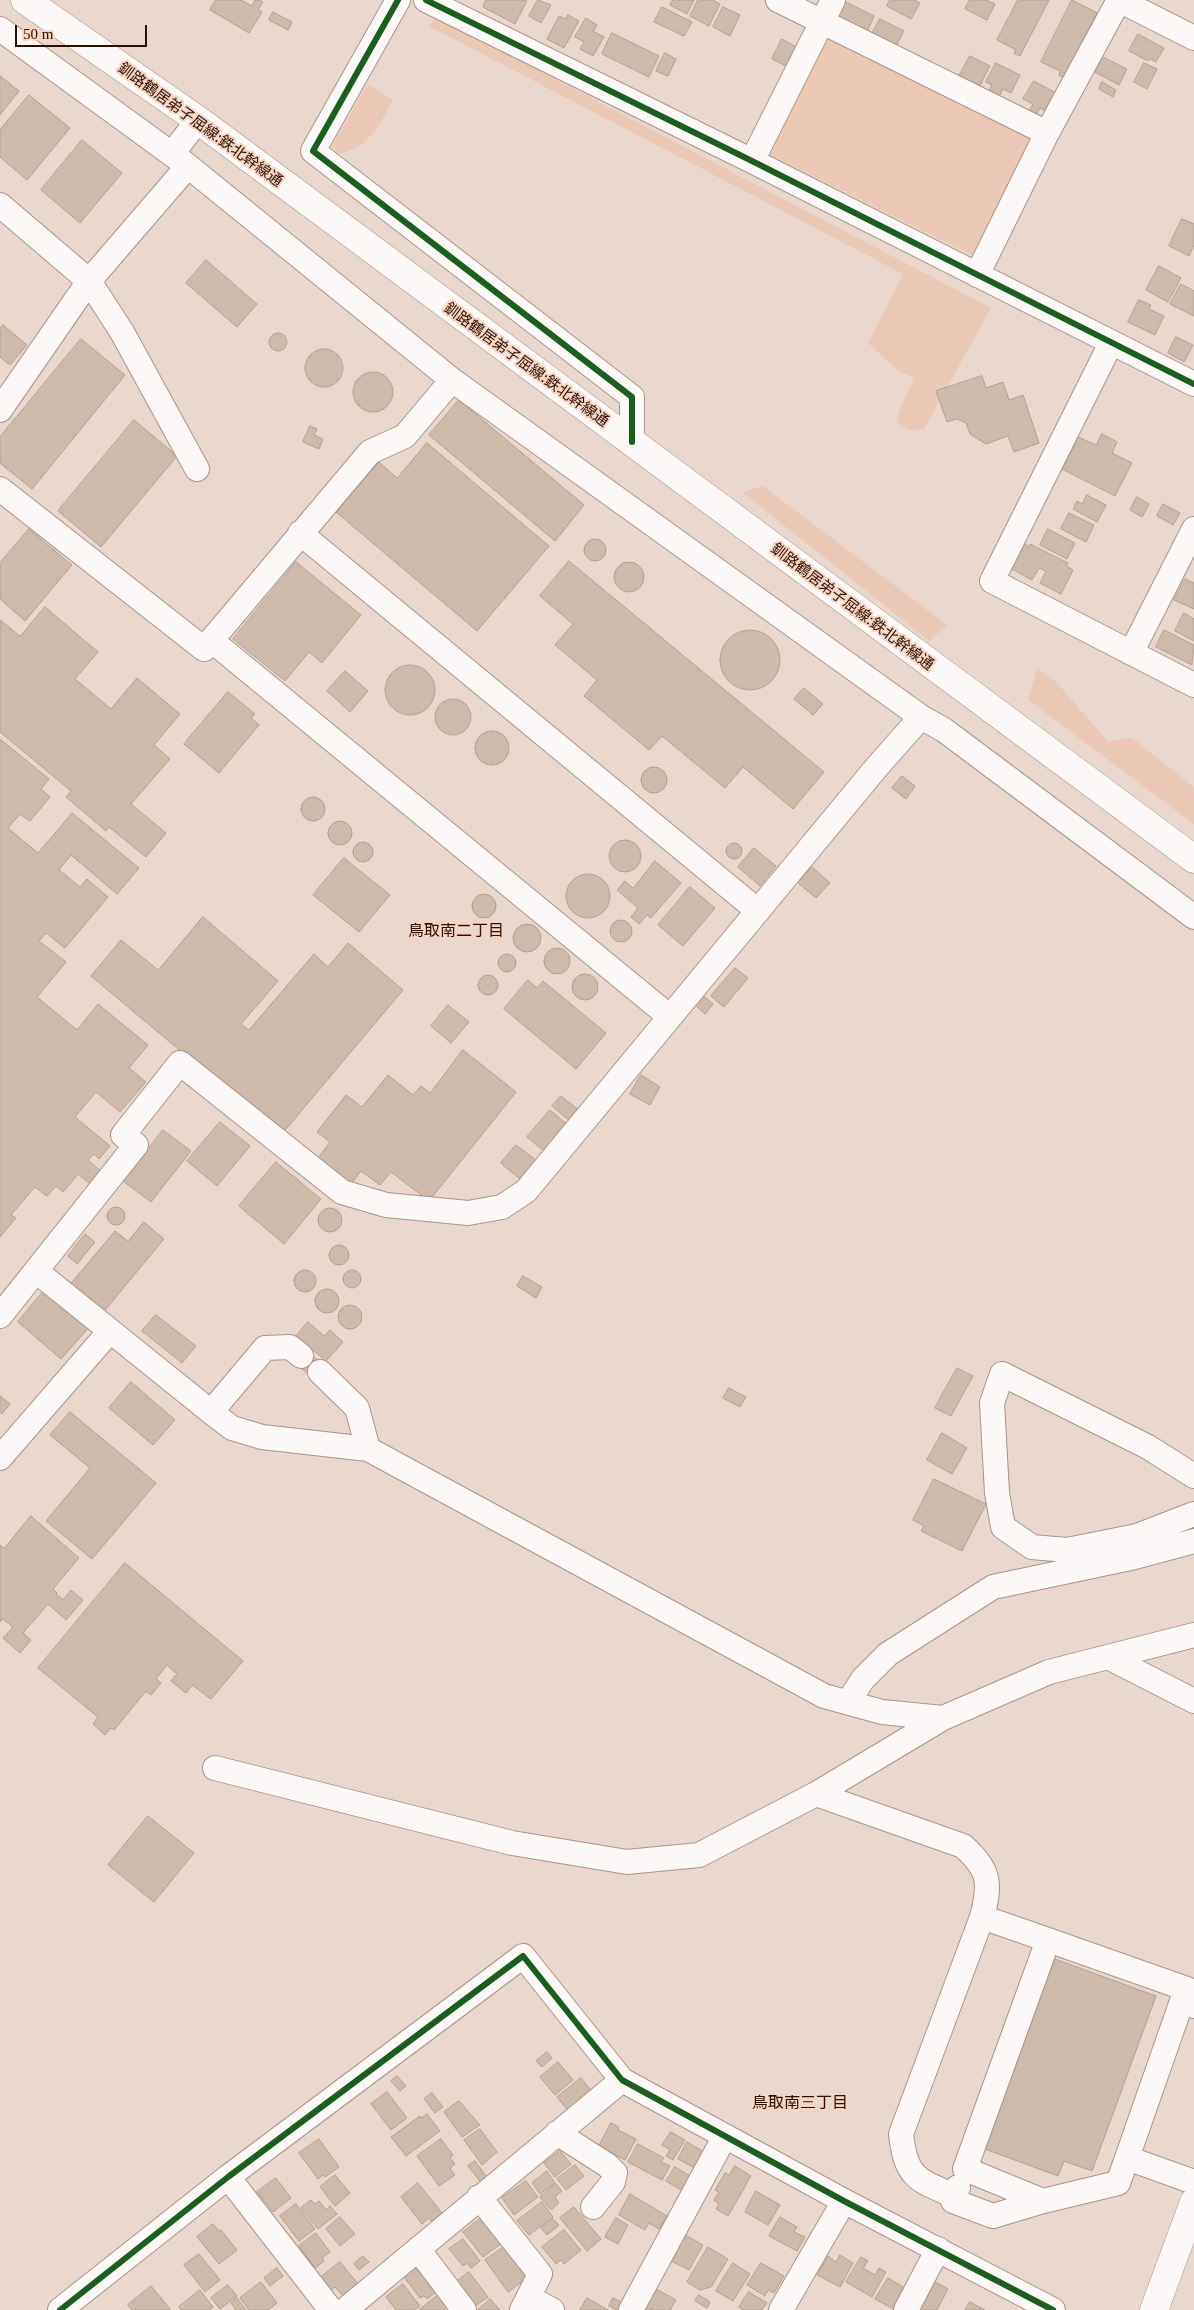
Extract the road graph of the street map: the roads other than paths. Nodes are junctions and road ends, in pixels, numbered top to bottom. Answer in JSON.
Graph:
{"nodes":[{"id":1,"x":25,"y":0,"type":"edge"},
{"id":2,"x":398,"y":0,"type":"edge"},
{"id":3,"x":426,"y":0,"type":"edge"},
{"id":4,"x":778,"y":0,"type":"edge"},
{"id":5,"x":833,"y":0,"type":"edge"},
{"id":6,"x":1119,"y":0,"type":"edge"},
{"id":7,"x":822,"y":23,"type":"junction"},
{"id":8,"x":0,"y":29,"type":"edge"},
{"id":9,"x":1194,"y":38,"type":"edge"},
{"id":10,"x":198,"y":120,"type":"junction"},
{"id":11,"x":1048,"y":133,"type":"junction"},
{"id":12,"x":180,"y":160,"type":"junction"},
{"id":13,"x":752,"y":161,"type":"junction"},
{"id":14,"x":0,"y":205,"type":"edge"},
{"id":15,"x":978,"y":275,"type":"junction"},
{"id":16,"x":89,"y":282,"type":"junction"},
{"id":17,"x":1111,"y":343,"type":"junction"},
{"id":18,"x":452,"y":380,"type":"junction"},
{"id":19,"x":1194,"y":384,"type":"edge"},
{"id":20,"x":0,"y":410,"type":"edge"},
{"id":21,"x":632,"y":442,"type":"junction"},
{"id":22,"x":197,"y":469,"type":"dead end"},
{"id":23,"x":0,"y":489,"type":"edge"},
{"id":24,"x":1194,"y":530,"type":"edge"},
{"id":25,"x":300,"y":532,"type":"junction"},
{"id":26,"x":1185,"y":569,"type":"edge"},
{"id":27,"x":211,"y":640,"type":"junction"},
{"id":28,"x":1130,"y":653,"type":"junction"},
{"id":29,"x":1194,"y":685,"type":"edge"},
{"id":30,"x":922,"y":717,"type":"junction"},
{"id":31,"x":1194,"y":859,"type":"edge"},
{"id":32,"x":758,"y":911,"type":"junction"},
{"id":33,"x":1194,"y":917,"type":"edge"},
{"id":34,"x":670,"y":1016,"type":"junction"},
{"id":35,"x":36,"y":1271,"type":"junction"},
{"id":36,"x":0,"y":1316,"type":"edge"},
{"id":37,"x":110,"y":1331,"type":"junction"},
{"id":38,"x":301,"y":1356,"type":"dead end"},
{"id":39,"x":320,"y":1372,"type":"dead end"},
{"id":40,"x":211,"y":1412,"type":"junction"},
{"id":41,"x":368,"y":1450,"type":"junction"},
{"id":42,"x":0,"y":1458,"type":"edge"},
{"id":43,"x":1194,"y":1476,"type":"edge"},
{"id":44,"x":1194,"y":1514,"type":"edge"},
{"id":45,"x":1194,"y":1541,"type":"edge"},
{"id":46,"x":1194,"y":1635,"type":"edge"},
{"id":47,"x":1108,"y":1657,"type":"junction"},
{"id":48,"x":1194,"y":1701,"type":"edge"},
{"id":49,"x":848,"y":1702,"type":"junction"},
{"id":50,"x":943,"y":1718,"type":"junction"},
{"id":51,"x":215,"y":1768,"type":"dead end"},
{"id":52,"x":816,"y":1794,"type":"junction"},
{"id":53,"x":982,"y":1917,"type":"junction"},
{"id":54,"x":1048,"y":1940,"type":"junction"},
{"id":55,"x":1188,"y":2004,"type":"edge"},
{"id":56,"x":622,"y":2080,"type":"junction"},
{"id":57,"x":557,"y":2133,"type":"junction"},
{"id":58,"x":725,"y":2136,"type":"junction"},
{"id":59,"x":1127,"y":2158,"type":"junction"},
{"id":60,"x":965,"y":2170,"type":"junction"},
{"id":61,"x":228,"y":2177,"type":"junction"},
{"id":62,"x":1194,"y":2182,"type":"edge"},
{"id":63,"x":955,"y":2196,"type":"junction"},
{"id":64,"x":479,"y":2197,"type":"junction"},
{"id":65,"x":1043,"y":2200,"type":"junction"},
{"id":66,"x":844,"y":2201,"type":"junction"},
{"id":67,"x":1194,"y":2202,"type":"edge"},
{"id":68,"x":592,"y":2207,"type":"dead end"},
{"id":69,"x":418,"y":2249,"type":"junction"},
{"id":70,"x":938,"y":2249,"type":"junction"},
{"id":71,"x":526,"y":2304,"type":"edge"},
{"id":72,"x":1050,"y":2309,"type":"edge"},
{"id":73,"x":60,"y":2310,"type":"edge"},
{"id":74,"x":331,"y":2310,"type":"edge"},
{"id":75,"x":345,"y":2310,"type":"edge"},
{"id":76,"x":464,"y":2310,"type":"edge"},
{"id":77,"x":552,"y":2310,"type":"edge"},
{"id":78,"x":631,"y":2310,"type":"edge"},
{"id":79,"x":781,"y":2310,"type":"edge"},
{"id":80,"x":906,"y":2310,"type":"edge"},
{"id":81,"x":1154,"y":2310,"type":"edge"}],
"edges":[{"from":1,"to":10,"type":"main road","name":"釧路鶴居弟子屈線:鉄北幹線通"},
{"from":2,"to":21,"type":"street"},
{"from":3,"to":13,"type":"street"},
{"from":4,"to":7,"type":"street"},
{"from":5,"to":7,"type":"street"},
{"from":6,"to":9,"type":"street"},
{"from":6,"to":11,"type":"street"},
{"from":7,"to":11,"type":"street"},
{"from":7,"to":13,"type":"street"},
{"from":8,"to":12,"type":"street"},
{"from":10,"to":12,"type":"street"},
{"from":10,"to":21,"type":"main road","name":"釧路鶴居弟子屈線:鉄北幹線通"},
{"from":11,"to":15,"type":"street"},
{"from":12,"to":16,"type":"street"},
{"from":12,"to":18,"type":"street"},
{"from":13,"to":15,"type":"street"},
{"from":14,"to":16,"type":"street"},
{"from":15,"to":17,"type":"street"},
{"from":16,"to":20,"type":"street"},
{"from":16,"to":22,"type":"street"},
{"from":17,"to":19,"type":"street"},
{"from":17,"to":28,"type":"street"},
{"from":18,"to":25,"type":"street"},
{"from":18,"to":30,"type":"street"},
{"from":21,"to":31,"type":"main road","name":"釧路鶴居弟子屈線:鉄北幹線通"},
{"from":23,"to":27,"type":"street"},
{"from":24,"to":26,"type":"street"},
{"from":25,"to":27,"type":"street"},
{"from":25,"to":32,"type":"street"},
{"from":26,"to":28,"type":"street"},
{"from":27,"to":34,"type":"street"},
{"from":28,"to":29,"type":"street"},
{"from":30,"to":32,"type":"street"},
{"from":30,"to":33,"type":"street"},
{"from":32,"to":34,"type":"street"},
{"from":34,"to":35,"type":"street"},
{"from":35,"to":36,"type":"street"},
{"from":35,"to":37,"type":"street"},
{"from":37,"to":40,"type":"street"},
{"from":37,"to":42,"type":"street"},
{"from":38,"to":40,"type":"street"},
{"from":39,"to":41,"type":"street"},
{"from":40,"to":41,"type":"street"},
{"from":41,"to":49,"type":"street"},
{"from":43,"to":44,"type":"street"},
{"from":45,"to":49,"type":"street"},
{"from":46,"to":47,"type":"street"},
{"from":47,"to":48,"type":"street"},
{"from":47,"to":50,"type":"street"},
{"from":49,"to":50,"type":"street"},
{"from":50,"to":52,"type":"street"},
{"from":51,"to":52,"type":"street"},
{"from":52,"to":53,"type":"street"},
{"from":53,"to":54,"type":"street"},
{"from":53,"to":63,"type":"street"},
{"from":54,"to":55,"type":"street"},
{"from":54,"to":60,"type":"street"},
{"from":55,"to":59,"type":"street"},
{"from":56,"to":57,"type":"street"},
{"from":56,"to":58,"type":"street"},
{"from":56,"to":61,"type":"street"},
{"from":57,"to":64,"type":"street"},
{"from":57,"to":68,"type":"street"},
{"from":58,"to":66,"type":"street"},
{"from":58,"to":78,"type":"street"},
{"from":59,"to":62,"type":"street"},
{"from":59,"to":65,"type":"street"},
{"from":60,"to":63,"type":"street"},
{"from":60,"to":65,"type":"street"},
{"from":61,"to":73,"type":"street"},
{"from":61,"to":74,"type":"street"},
{"from":63,"to":65,"type":"street"},
{"from":64,"to":69,"type":"street"},
{"from":64,"to":71,"type":"street"},
{"from":66,"to":70,"type":"street"},
{"from":66,"to":79,"type":"street"},
{"from":67,"to":81,"type":"main road"},
{"from":69,"to":75,"type":"street"},
{"from":69,"to":76,"type":"street"},
{"from":70,"to":72,"type":"street"},
{"from":70,"to":80,"type":"street"},
{"from":71,"to":77,"type":"street"}]}
